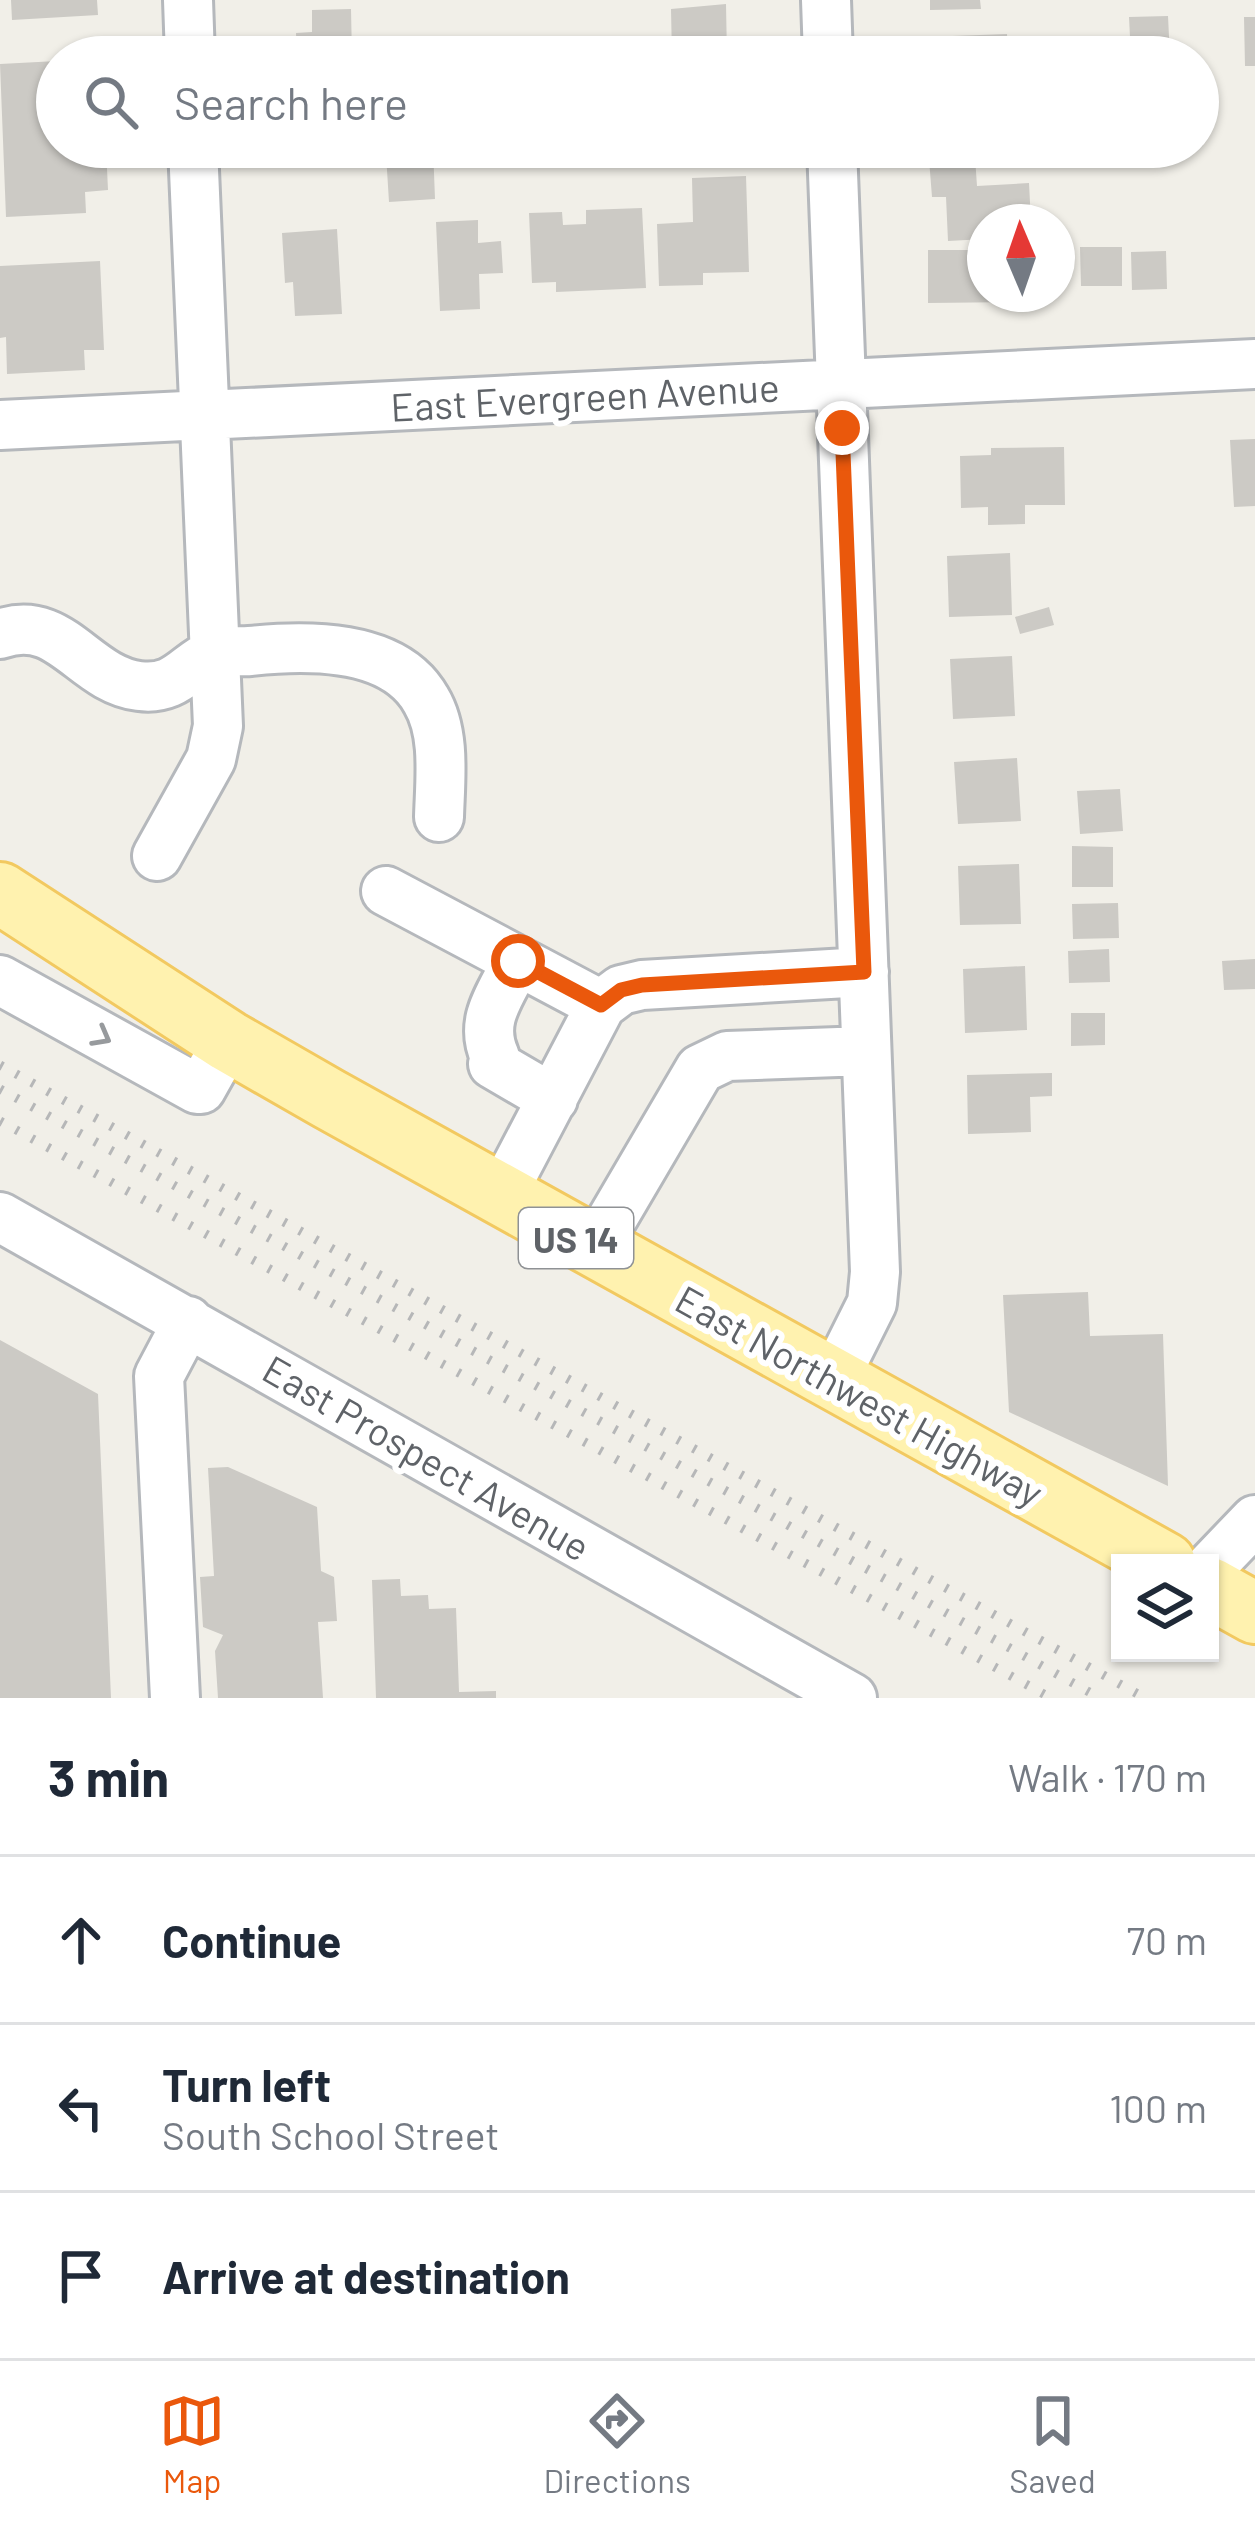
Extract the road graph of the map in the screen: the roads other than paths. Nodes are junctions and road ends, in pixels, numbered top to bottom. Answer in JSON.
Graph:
{"nodes":[{"id":1,"x":188,"y":0,"type":"edge"},
{"id":2,"x":826,"y":0,"type":"edge"},
{"id":3,"x":189,"y":36,"type":"edge"},
{"id":4,"x":827,"y":36,"type":"edge"},
{"id":5,"x":195,"y":168,"type":"edge"},
{"id":6,"x":833,"y":168,"type":"edge"},
{"id":7,"x":1255,"y":364,"type":"edge"},
{"id":8,"x":841,"y":383,"type":"junction"},
{"id":9,"x":203,"y":416,"type":"junction"},
{"id":10,"x":0,"y":424,"type":"edge"},
{"id":11,"x":0,"y":634,"type":"edge"},
{"id":12,"x":213,"y":654,"type":"junction"},
{"id":13,"x":439,"y":817,"type":"dead end"},
{"id":14,"x":157,"y":856,"type":"dead end"},
{"id":15,"x":386,"y":891,"type":"dead end"},
{"id":16,"x":0,"y":892,"type":"edge"},
{"id":17,"x":507,"y":956,"type":"junction"},
{"id":18,"x":864,"y":972,"type":"junction"},
{"id":19,"x":0,"y":980,"type":"edge"},
{"id":20,"x":601,"y":1005,"type":"junction"},
{"id":21,"x":228,"y":1041,"type":"junction"},
{"id":22,"x":866,"y":1052,"type":"junction"},
{"id":23,"x":553,"y":1099,"type":"junction"},
{"id":24,"x":501,"y":1196,"type":"junction"},
{"id":25,"x":0,"y":1217,"type":"edge"},
{"id":26,"x":595,"y":1248,"type":"junction"},
{"id":27,"x":188,"y":1321,"type":"junction"},
{"id":28,"x":833,"y":1381,"type":"junction"},
{"id":29,"x":1255,"y":1520,"type":"edge"},
{"id":30,"x":1149,"y":1554,"type":"edge"},
{"id":31,"x":1219,"y":1558,"type":"edge"},
{"id":32,"x":1219,"y":1593,"type":"edge"},
{"id":33,"x":1255,"y":1612,"type":"edge"},
{"id":34,"x":175,"y":1698,"type":"edge"},
{"id":35,"x":852,"y":1698,"type":"edge"}],
"edges":[{"from":1,"to":3,"type":"street"},
{"from":2,"to":4,"type":"street"},
{"from":5,"to":9,"type":"street"},
{"from":6,"to":8,"type":"street"},
{"from":7,"to":8,"type":"street","name":"East Evergreen Avenue"},
{"from":8,"to":9,"type":"street","name":"East Evergreen Avenue"},
{"from":8,"to":18,"type":"street"},
{"from":9,"to":10,"type":"street","name":"East Evergreen Avenue"},
{"from":9,"to":12,"type":"street"},
{"from":11,"to":12,"type":"street"},
{"from":12,"to":13,"type":"street"},
{"from":12,"to":14,"type":"street"},
{"from":15,"to":17,"type":"street"},
{"from":16,"to":21,"type":"main road","name":"East Northwest Highway","number":"US 14"},
{"from":17,"to":20,"type":"street"},
{"from":17,"to":23,"type":"street"},
{"from":18,"to":20,"type":"street"},
{"from":18,"to":22,"type":"street"},
{"from":19,"to":21,"type":"street","one_way":true},
{"from":20,"to":23,"type":"street"},
{"from":21,"to":24,"type":"main road","name":"East Northwest Highway","number":"US 14"},
{"from":22,"to":26,"type":"street"},
{"from":22,"to":28,"type":"street"},
{"from":23,"to":24,"type":"street"},
{"from":24,"to":26,"type":"main road","name":"East Northwest Highway","number":"US 14"},
{"from":25,"to":27,"type":"street","name":"East Prospect Avenue"},
{"from":26,"to":28,"type":"main road","name":"East Northwest Highway","number":"US 14"},
{"from":27,"to":34,"type":"street"},
{"from":27,"to":35,"type":"street","name":"East Prospect Avenue"},
{"from":28,"to":30,"type":"main road","name":"East Northwest Highway","number":"US 14"},
{"from":29,"to":31,"type":"street"},
{"from":32,"to":33,"type":"main road"}]}
